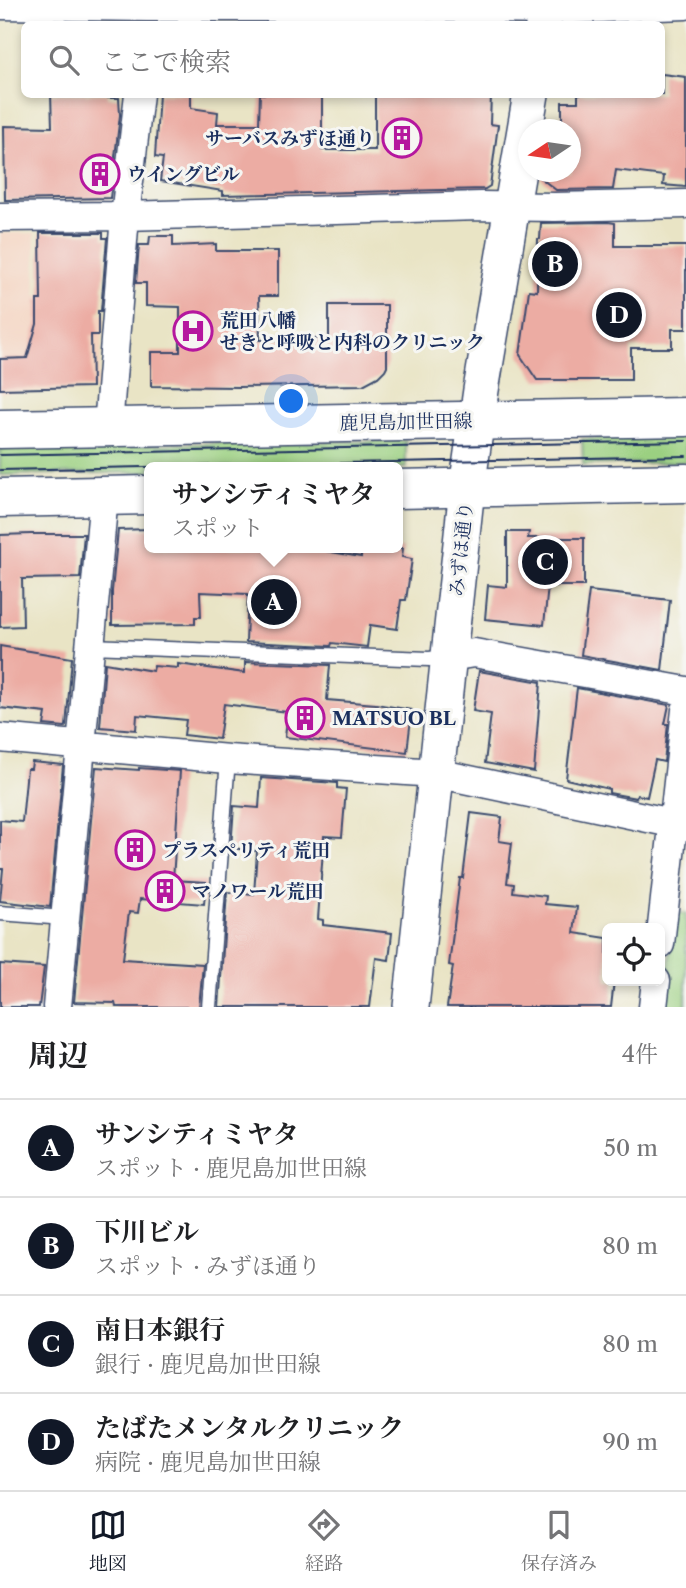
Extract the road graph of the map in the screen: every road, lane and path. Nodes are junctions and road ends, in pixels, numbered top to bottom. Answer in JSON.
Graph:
{"nodes":[{"id":1,"x":381,"y":3,"type":"edge"},
{"id":2,"x":0,"y":5,"type":"edge"},
{"id":3,"x":686,"y":5,"type":"edge"},
{"id":4,"x":146,"y":11,"type":"edge"},
{"id":5,"x":545,"y":11,"type":"edge"},
{"id":6,"x":138,"y":98,"type":"edge"},
{"id":7,"x":530,"y":98,"type":"edge"},
{"id":8,"x":686,"y":204,"type":"edge"},
{"id":9,"x":513,"y":207,"type":"junction"},
{"id":10,"x":0,"y":216,"type":"edge"},
{"id":11,"x":125,"y":216,"type":"junction"},
{"id":12,"x":686,"y":417,"type":"edge"},
{"id":13,"x":477,"y":421,"type":"junction"},
{"id":14,"x":108,"y":427,"type":"junction"},
{"id":15,"x":0,"y":429,"type":"edge"},
{"id":16,"x":686,"y":483,"type":"edge"},
{"id":17,"x":467,"y":488,"type":"junction"},
{"id":18,"x":403,"y":489,"type":"edge"},
{"id":19,"x":144,"y":495,"type":"edge"},
{"id":20,"x":104,"y":496,"type":"junction"},
{"id":21,"x":0,"y":498,"type":"edge"},
{"id":22,"x":91,"y":646,"type":"junction"},
{"id":23,"x":449,"y":657,"type":"junction"},
{"id":24,"x":686,"y":691,"type":"edge"},
{"id":25,"x":686,"y":710,"type":"edge"},
{"id":26,"x":0,"y":738,"type":"edge"},
{"id":27,"x":82,"y":745,"type":"junction"},
{"id":28,"x":228,"y":759,"type":"junction"},
{"id":29,"x":436,"y":773,"type":"junction"},
{"id":30,"x":679,"y":825,"type":"edge"},
{"id":31,"x":0,"y":913,"type":"edge"},
{"id":32,"x":64,"y":918,"type":"junction"},
{"id":33,"x":663,"y":923,"type":"edge"},
{"id":34,"x":655,"y":986,"type":"edge"},
{"id":35,"x":57,"y":1007,"type":"edge"},
{"id":36,"x":209,"y":1007,"type":"edge"},
{"id":37,"x":411,"y":1007,"type":"edge"},
{"id":38,"x":653,"y":1007,"type":"edge"}],
"edges":[{"from":1,"to":4,"type":"street"},
{"from":1,"to":5,"type":"street"},
{"from":2,"to":4,"type":"street"},
{"from":3,"to":5,"type":"street"},
{"from":6,"to":11,"type":"street"},
{"from":7,"to":9,"type":"street","name":"みずほ通り"},
{"from":8,"to":9,"type":"street"},
{"from":9,"to":11,"type":"street"},
{"from":9,"to":13,"type":"street","name":"みずほ通り"},
{"from":10,"to":11,"type":"street"},
{"from":11,"to":14,"type":"street"},
{"from":12,"to":13,"type":"main road","name":"鹿児島加世田線"},
{"from":13,"to":14,"type":"main road","name":"鹿児島加世田線"},
{"from":13,"to":17,"type":"street","name":"みずほ通り"},
{"from":14,"to":15,"type":"main road","name":"鹿児島加世田線"},
{"from":16,"to":17,"type":"main road"},
{"from":17,"to":18,"type":"main road"},
{"from":17,"to":23,"type":"street","name":"みずほ通り"},
{"from":19,"to":20,"type":"main road"},
{"from":20,"to":21,"type":"main road"},
{"from":20,"to":22,"type":"street"},
{"from":22,"to":23,"type":"lane"},
{"from":22,"to":27,"type":"street"},
{"from":23,"to":24,"type":"street"},
{"from":23,"to":29,"type":"street","name":"みずほ通り"},
{"from":25,"to":30,"type":"street"},
{"from":26,"to":27,"type":"street"},
{"from":27,"to":28,"type":"street"},
{"from":27,"to":32,"type":"street"},
{"from":28,"to":29,"type":"street"},
{"from":28,"to":36,"type":"lane"},
{"from":29,"to":30,"type":"street"},
{"from":29,"to":37,"type":"street","name":"みずほ通り"},
{"from":30,"to":33,"type":"street"},
{"from":31,"to":32,"type":"lane"},
{"from":32,"to":35,"type":"street"},
{"from":34,"to":38,"type":"street"}]}
